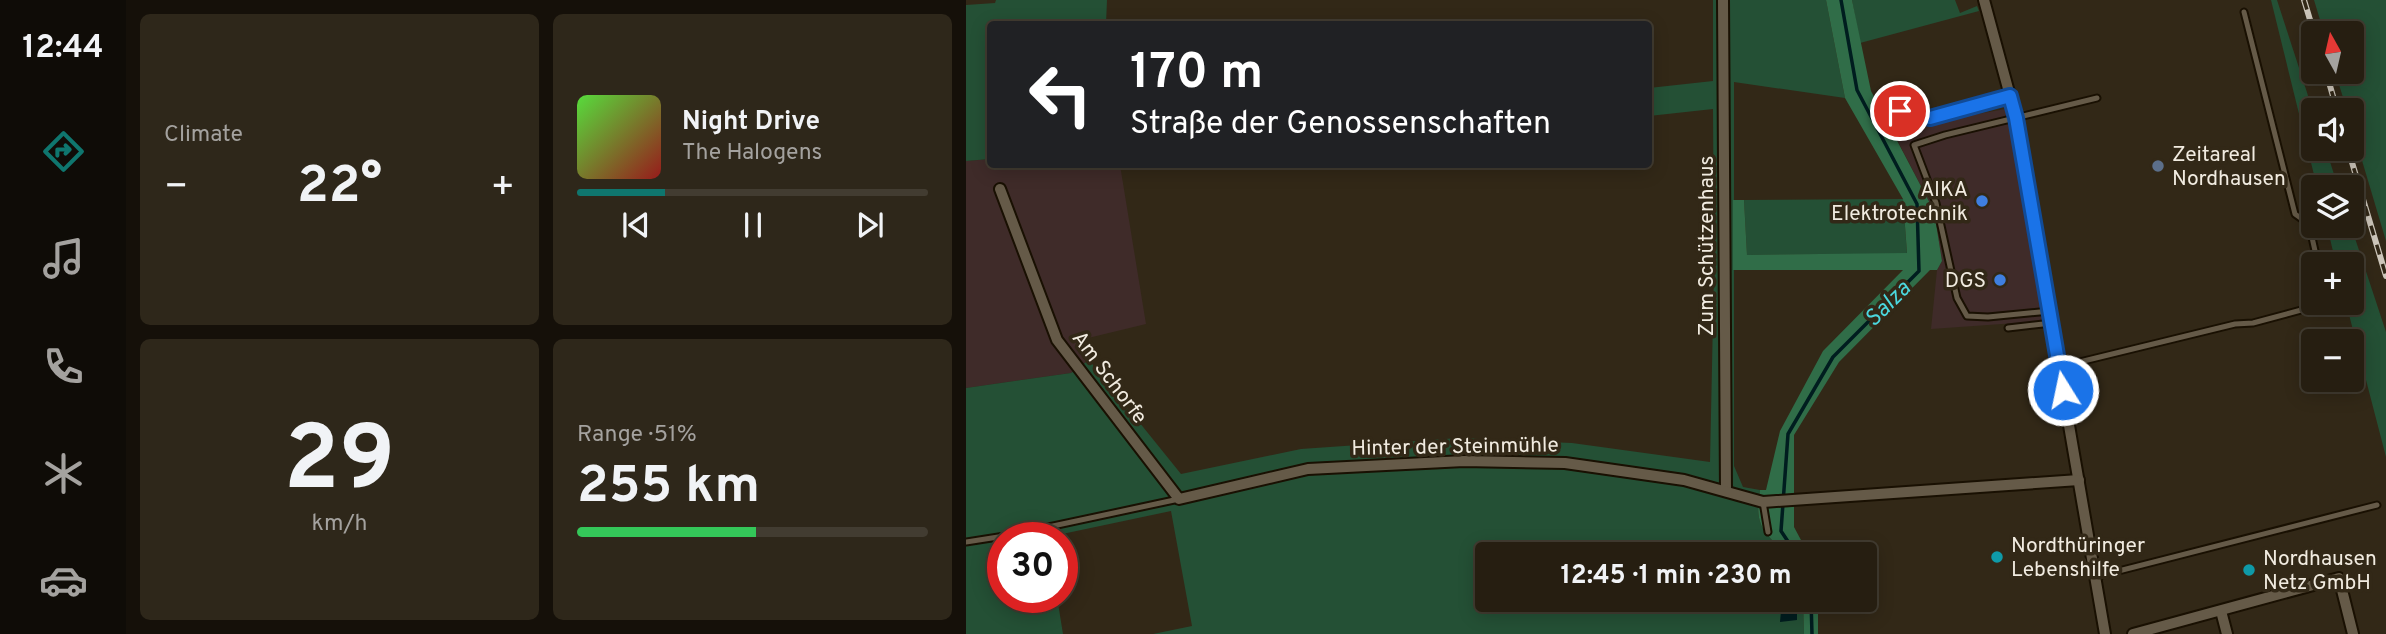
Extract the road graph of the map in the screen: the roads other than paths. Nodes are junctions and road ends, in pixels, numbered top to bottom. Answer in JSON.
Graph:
{"nodes":[{"id":1,"x":1723,"y":0,"type":"edge"},
{"id":2,"x":1984,"y":0,"type":"edge"},
{"id":3,"x":2244,"y":12,"type":"dead end"},
{"id":4,"x":2010,"y":96,"type":"junction"},
{"id":5,"x":2097,"y":98,"type":"dead end"},
{"id":6,"x":1900,"y":111,"type":"dead end"},
{"id":7,"x":2016,"y":118,"type":"junction"},
{"id":8,"x":1000,"y":189,"type":"dead end"},
{"id":9,"x":2315,"y":252,"type":"edge"},
{"id":10,"x":2301,"y":310,"type":"edge"},
{"id":11,"x":2050,"y":311,"type":"junction"},
{"id":12,"x":2052,"y":324,"type":"junction"},
{"id":13,"x":2008,"y":328,"type":"dead end"},
{"id":14,"x":2059,"y":367,"type":"junction"},
{"id":15,"x":2079,"y":481,"type":"junction"},
{"id":16,"x":1726,"y":491,"type":"junction"},
{"id":17,"x":1179,"y":499,"type":"junction"},
{"id":18,"x":1768,"y":501,"type":"junction"},
{"id":19,"x":2377,"y":505,"type":"dead end"},
{"id":20,"x":1768,"y":531,"type":"dead end"},
{"id":21,"x":966,"y":542,"type":"edge"},
{"id":22,"x":2095,"y":578,"type":"junction"},
{"id":23,"x":2221,"y":611,"type":"junction"},
{"id":24,"x":2105,"y":634,"type":"edge"},
{"id":25,"x":2133,"y":634,"type":"edge"},
{"id":26,"x":2227,"y":634,"type":"edge"},
{"id":27,"x":2353,"y":634,"type":"edge"}],
"edges":[{"from":1,"to":16,"type":"street","name":"Zum Schützenhaus"},
{"from":2,"to":4,"type":"street"},
{"from":3,"to":9,"type":"lane"},
{"from":4,"to":6,"type":"lane"},
{"from":4,"to":7,"type":"street"},
{"from":5,"to":7,"type":"lane"},
{"from":7,"to":11,"type":"street"},
{"from":7,"to":11,"type":"lane"},
{"from":8,"to":17,"type":"street","name":"Am Schorfe"},
{"from":10,"to":14,"type":"lane"},
{"from":11,"to":12,"type":"street"},
{"from":12,"to":13,"type":"lane"},
{"from":12,"to":14,"type":"street"},
{"from":14,"to":15,"type":"street"},
{"from":15,"to":18,"type":"street","name":"Hinter der Steinmühle"},
{"from":15,"to":22,"type":"street"},
{"from":16,"to":17,"type":"street","name":"Hinter der Steinmühle"},
{"from":16,"to":18,"type":"street","name":"Hinter der Steinmühle"},
{"from":17,"to":21,"type":"lane"},
{"from":18,"to":20,"type":"lane"},
{"from":19,"to":22,"type":"lane"},
{"from":22,"to":24,"type":"street"},
{"from":23,"to":25,"type":"street"},
{"from":23,"to":26,"type":"street"},
{"from":23,"to":27,"type":"street"}]}
